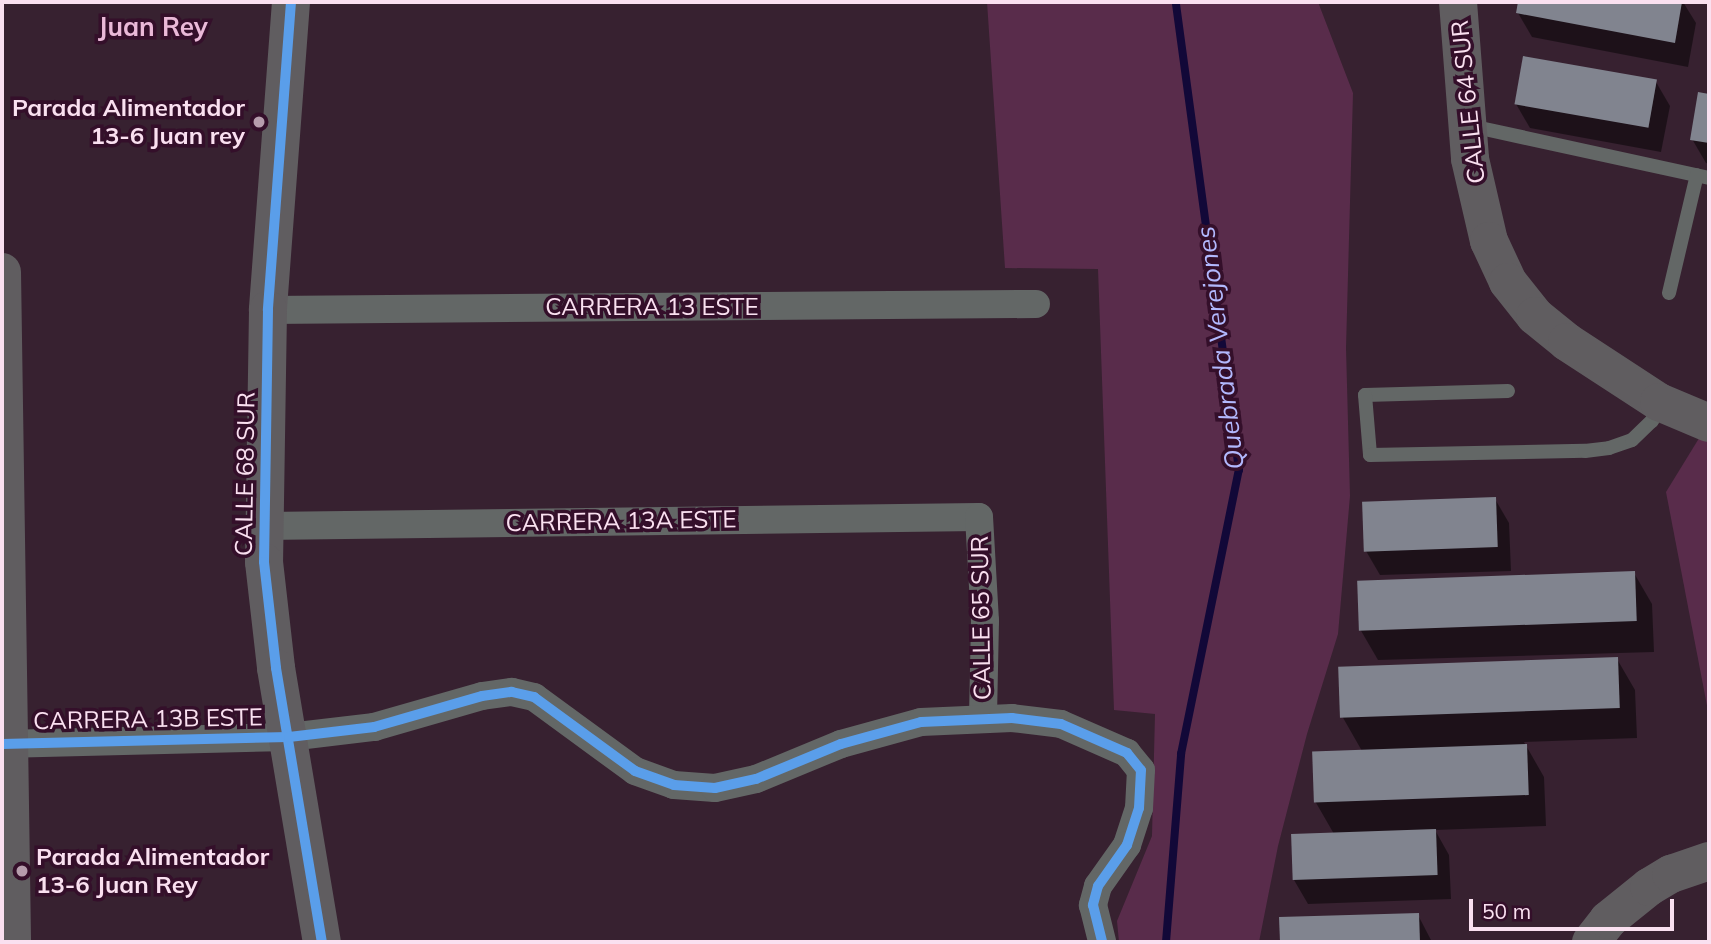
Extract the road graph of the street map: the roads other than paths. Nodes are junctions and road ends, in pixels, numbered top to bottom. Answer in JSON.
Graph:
{"nodes":[{"id":1,"x":291,"y":2,"type":"edge"},
{"id":2,"x":1458,"y":2,"type":"edge"},
{"id":3,"x":1466,"y":125,"type":"junction"},
{"id":4,"x":1703,"y":177,"type":"edge"},
{"id":5,"x":2,"y":272,"type":"edge"},
{"id":6,"x":1669,"y":293,"type":"dead end"},
{"id":7,"x":1036,"y":304,"type":"dead end"},
{"id":8,"x":268,"y":310,"type":"junction"},
{"id":9,"x":1508,"y":391,"type":"dead end"},
{"id":10,"x":1666,"y":405,"type":"junction"},
{"id":11,"x":1709,"y":423,"type":"edge"},
{"id":12,"x":1709,"y":435,"type":"edge"},
{"id":13,"x":979,"y":517,"type":"joint"},
{"id":14,"x":264,"y":526,"type":"junction"},
{"id":15,"x":983,"y":719,"type":"junction"},
{"id":16,"x":289,"y":737,"type":"junction"},
{"id":17,"x":4,"y":744,"type":"edge"},
{"id":18,"x":1709,"y":861,"type":"edge"},
{"id":19,"x":12,"y":942,"type":"edge"},
{"id":20,"x":322,"y":942,"type":"edge"},
{"id":21,"x":1102,"y":942,"type":"edge"},
{"id":22,"x":1591,"y":942,"type":"edge"}],
"edges":[{"from":1,"to":8,"type":"street","name":"CALLE 68 SUR"},
{"from":2,"to":3,"type":"street","name":"CALLE 64 SUR"},
{"from":3,"to":4,"type":"lane"},
{"from":3,"to":10,"type":"street","name":"CALLE 64 SUR"},
{"from":4,"to":6,"type":"lane"},
{"from":5,"to":17,"type":"street"},
{"from":7,"to":8,"type":"street","name":"CARRERA 13 ESTE"},
{"from":8,"to":14,"type":"street","name":"CALLE 68 SUR"},
{"from":9,"to":10,"type":"lane"},
{"from":10,"to":11,"type":"street","name":"CALLE 64 SUR"},
{"from":10,"to":12,"type":"street","name":"CALLE 64 SUR"},
{"from":13,"to":14,"type":"street","name":"CARRERA 13A ESTE"},
{"from":13,"to":15,"type":"street","name":"CALLE 65 SUR"},
{"from":14,"to":16,"type":"street","name":"CALLE 68 SUR"},
{"from":15,"to":16,"type":"street","name":"CARRERA 13B ESTE"},
{"from":15,"to":21,"type":"street","name":"CARRERA 13B ESTE"},
{"from":16,"to":17,"type":"street","name":"CARRERA 13B ESTE"},
{"from":16,"to":20,"type":"street","name":"CALLE 68 SUR"},
{"from":17,"to":19,"type":"street"},
{"from":18,"to":22,"type":"street"}]}
